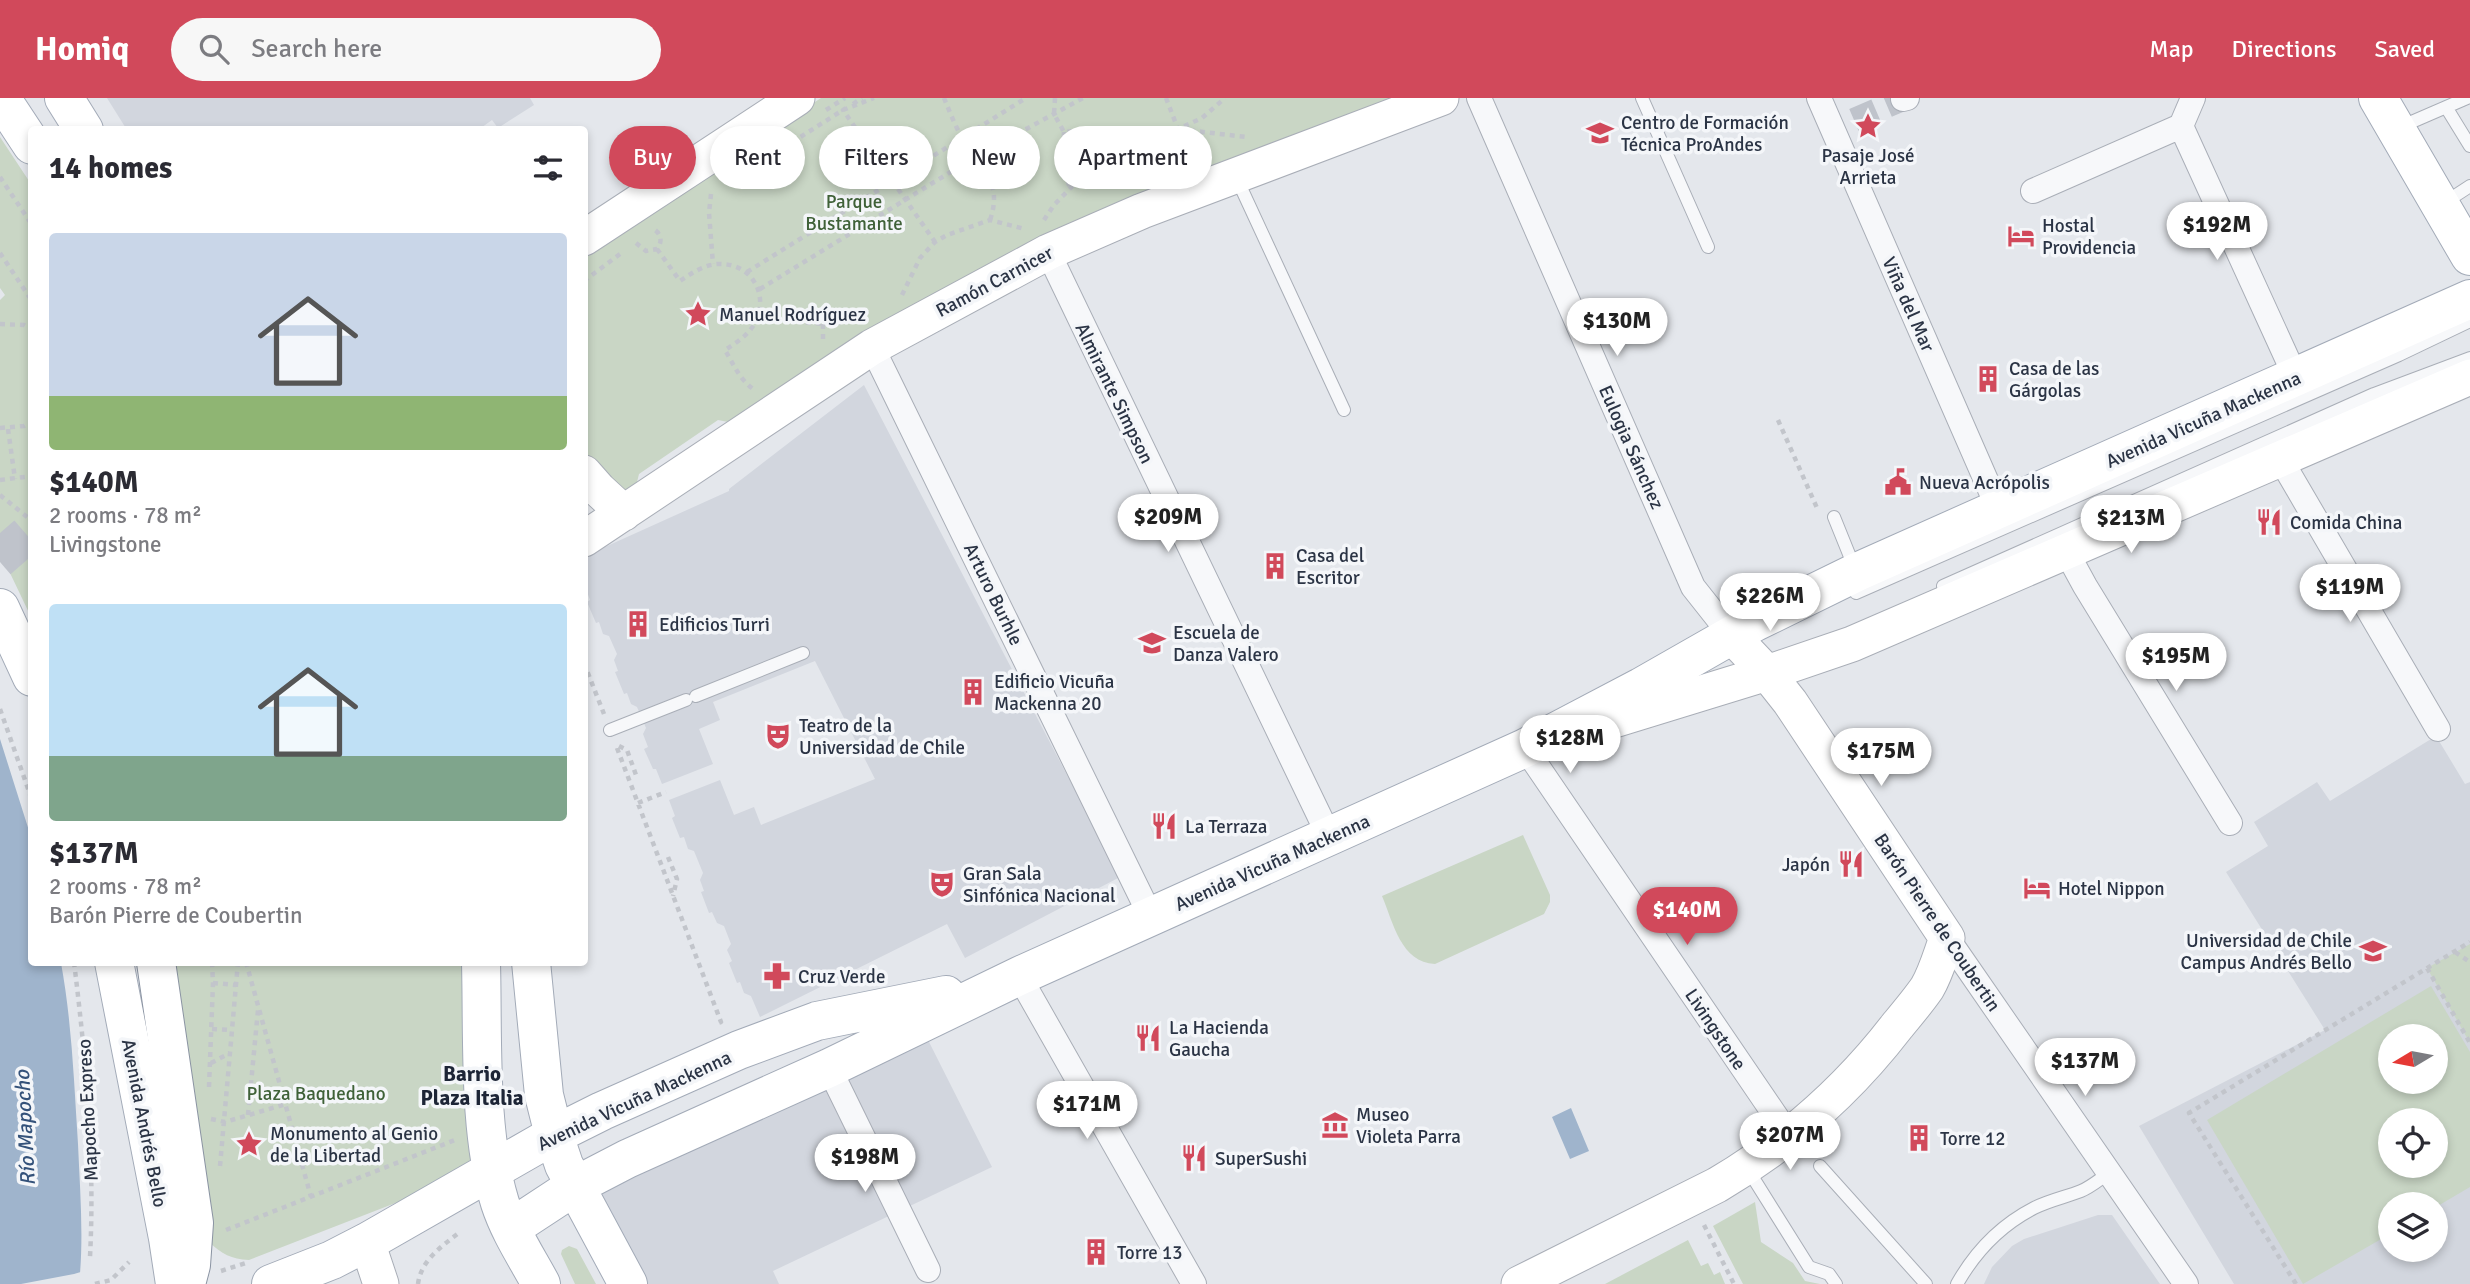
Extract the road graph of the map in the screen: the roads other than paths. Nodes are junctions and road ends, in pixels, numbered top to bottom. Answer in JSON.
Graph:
{"nodes":[{"id":1,"x":1,"y":98,"type":"edge"},
{"id":2,"x":64,"y":98,"type":"edge"},
{"id":3,"x":797,"y":98,"type":"edge"},
{"id":4,"x":1441,"y":98,"type":"edge"},
{"id":5,"x":1479,"y":98,"type":"edge"},
{"id":6,"x":1643,"y":98,"type":"edge"},
{"id":7,"x":1819,"y":98,"type":"edge"},
{"id":8,"x":2193,"y":98,"type":"edge"},
{"id":9,"x":2467,"y":98,"type":"edge"},
{"id":10,"x":2446,"y":107,"type":"junction"},
{"id":11,"x":2387,"y":113,"type":"edge"},
{"id":12,"x":82,"y":126,"type":"edge"},
{"id":13,"x":2180,"y":126,"type":"junction"},
{"id":14,"x":28,"y":139,"type":"edge"},
{"id":15,"x":2470,"y":146,"type":"edge"},
{"id":16,"x":1236,"y":176,"type":"junction"},
{"id":17,"x":2033,"y":191,"type":"dead end"},
{"id":18,"x":2455,"y":196,"type":"edge"},
{"id":19,"x":588,"y":235,"type":"edge"},
{"id":20,"x":1040,"y":235,"type":"junction"},
{"id":21,"x":1708,"y":247,"type":"dead end"},
{"id":22,"x":2470,"y":256,"type":"edge"},
{"id":23,"x":2470,"y":299,"type":"edge"},
{"id":24,"x":2470,"y":321,"type":"edge"},
{"id":25,"x":869,"y":333,"type":"junction"},
{"id":26,"x":2470,"y":358,"type":"edge"},
{"id":27,"x":2470,"y":377,"type":"edge"},
{"id":28,"x":2296,"y":378,"type":"junction"},
{"id":29,"x":1344,"y":410,"type":"dead end"},
{"id":30,"x":2281,"y":460,"type":"junction"},
{"id":31,"x":588,"y":478,"type":"edge"},
{"id":32,"x":1999,"y":510,"type":"junction"},
{"id":33,"x":624,"y":513,"type":"junction"},
{"id":34,"x":1834,"y":517,"type":"dead end"},
{"id":35,"x":588,"y":536,"type":"edge"},
{"id":36,"x":2067,"y":553,"type":"junction"},
{"id":37,"x":1851,"y":585,"type":"junction"},
{"id":38,"x":1932,"y":591,"type":"dead end"},
{"id":39,"x":0,"y":608,"type":"edge"},
{"id":40,"x":1800,"y":614,"type":"dead end"},
{"id":41,"x":1731,"y":635,"type":"junction"},
{"id":42,"x":1819,"y":641,"type":"dead end"},
{"id":43,"x":803,"y":653,"type":"dead end"},
{"id":44,"x":28,"y":668,"type":"edge"},
{"id":45,"x":1767,"y":673,"type":"junction"},
{"id":46,"x":2438,"y":729,"type":"dead end"},
{"id":47,"x":610,"y":730,"type":"road end"},
{"id":48,"x":1525,"y":748,"type":"junction"},
{"id":49,"x":2230,"y":823,"type":"dead end"},
{"id":50,"x":1329,"y":836,"type":"junction"},
{"id":51,"x":1151,"y":916,"type":"junction"},
{"id":52,"x":1947,"y":938,"type":"junction"},
{"id":53,"x":115,"y":966,"type":"edge"},
{"id":54,"x":157,"y":966,"type":"edge"},
{"id":55,"x":481,"y":966,"type":"edge"},
{"id":56,"x":531,"y":966,"type":"edge"},
{"id":57,"x":1019,"y":976,"type":"junction"},
{"id":58,"x":829,"y":1068,"type":"junction"},
{"id":59,"x":554,"y":1135,"type":"junction"},
{"id":60,"x":1790,"y":1137,"type":"junction"},
{"id":61,"x":1819,"y":1166,"type":"dead end"},
{"id":62,"x":1747,"y":1167,"type":"junction"},
{"id":63,"x":492,"y":1172,"type":"junction"},
{"id":64,"x":2109,"y":1173,"type":"junction"},
{"id":65,"x":575,"y":1186,"type":"junction"},
{"id":66,"x":511,"y":1228,"type":"junction"},
{"id":67,"x":367,"y":1242,"type":"junction"},
{"id":68,"x":928,"y":1270,"type":"dead end"},
{"id":69,"x":175,"y":1284,"type":"edge"},
{"id":70,"x":186,"y":1284,"type":"edge"},
{"id":71,"x":271,"y":1284,"type":"edge"},
{"id":72,"x":381,"y":1284,"type":"edge"},
{"id":73,"x":541,"y":1284,"type":"edge"},
{"id":74,"x":628,"y":1284,"type":"edge"},
{"id":75,"x":1194,"y":1284,"type":"edge"},
{"id":76,"x":1519,"y":1284,"type":"edge"},
{"id":77,"x":1836,"y":1284,"type":"edge"},
{"id":78,"x":1926,"y":1284,"type":"edge"},
{"id":79,"x":1957,"y":1284,"type":"edge"},
{"id":80,"x":2186,"y":1284,"type":"edge"}],
"edges":[{"from":1,"to":14,"type":"main road"},
{"from":2,"to":12,"type":"main road"},
{"from":3,"to":19,"type":"main road"},
{"from":4,"to":16,"type":"main road","name":"Ramón Carnicer"},
{"from":5,"to":41,"type":"street","name":"Eulogia Sánchez"},
{"from":6,"to":21,"type":"lane"},
{"from":7,"to":32,"type":"street","name":"Viña del Mar"},
{"from":8,"to":13,"type":"street"},
{"from":9,"to":10,"type":"lane"},
{"from":10,"to":11,"type":"lane"},
{"from":10,"to":15,"type":"lane"},
{"from":11,"to":18,"type":"main road"},
{"from":13,"to":17,"type":"street"},
{"from":13,"to":28,"type":"street"},
{"from":16,"to":20,"type":"main road","name":"Ramón Carnicer"},
{"from":16,"to":29,"type":"lane"},
{"from":18,"to":22,"type":"main road"},
{"from":20,"to":25,"type":"main road","name":"Ramón Carnicer"},
{"from":20,"to":50,"type":"street","name":"Almirante Simpson"},
{"from":23,"to":28,"type":"main road","name":"Avenida Vicuña Mackenna"},
{"from":24,"to":37,"type":"lane"},
{"from":25,"to":33,"type":"main road","name":"Ramón Carnicer"},
{"from":25,"to":51,"type":"street","name":"Arturo Burhle"},
{"from":26,"to":38,"type":"lane"},
{"from":27,"to":30,"type":"main road","name":"Avenida Vicuña Mackenna"},
{"from":28,"to":32,"type":"main road","name":"Avenida Vicuña Mackenna"},
{"from":30,"to":36,"type":"main road","name":"Avenida Vicuña Mackenna"},
{"from":30,"to":46,"type":"street"},
{"from":31,"to":33,"type":"main road"},
{"from":32,"to":37,"type":"main road","name":"Avenida Vicuña Mackenna"},
{"from":33,"to":35,"type":"main road","name":"Ramón Carnicer"},
{"from":34,"to":37,"type":"lane"},
{"from":36,"to":45,"type":"main road","name":"Avenida Vicuña Mackenna"},
{"from":36,"to":49,"type":"street"},
{"from":37,"to":41,"type":"main road","name":"Avenida Vicuña Mackenna"},
{"from":39,"to":44,"type":"main road"},
{"from":40,"to":41,"type":"lane"},
{"from":41,"to":45,"type":"main road","name":"Barón Pierre de Coubertin"},
{"from":41,"to":48,"type":"main road","name":"Avenida Vicuña Mackenna"},
{"from":42,"to":45,"type":"lane"},
{"from":43,"to":47,"type":"lane"},
{"from":45,"to":48,"type":"main road","name":"Avenida Vicuña Mackenna"},
{"from":45,"to":52,"type":"main road","name":"Barón Pierre de Coubertin"},
{"from":48,"to":50,"type":"main road","name":"Avenida Vicuña Mackenna"},
{"from":48,"to":60,"type":"street","name":"Livingstone"},
{"from":50,"to":51,"type":"main road","name":"Avenida Vicuña Mackenna"},
{"from":51,"to":57,"type":"main road","name":"Avenida Vicuña Mackenna"},
{"from":52,"to":60,"type":"main road"},
{"from":52,"to":64,"type":"street","name":"Barón Pierre de Coubertin"},
{"from":53,"to":69,"type":"main road","name":"Avenida Andrés Bello"},
{"from":54,"to":70,"type":"main road"},
{"from":55,"to":63,"type":"main road"},
{"from":56,"to":59,"type":"main road"},
{"from":57,"to":58,"type":"main road","name":"Avenida Vicuña Mackenna"},
{"from":57,"to":59,"type":"main road","name":"Avenida Vicuña Mackenna"},
{"from":57,"to":75,"type":"street"},
{"from":58,"to":65,"type":"main road","name":"Avenida Vicuña Mackenna"},
{"from":58,"to":68,"type":"street"},
{"from":59,"to":63,"type":"main road","name":"Avenida Vicuña Mackenna"},
{"from":59,"to":65,"type":"main road"},
{"from":60,"to":62,"type":"main road"},
{"from":61,"to":78,"type":"lane"},
{"from":62,"to":76,"type":"main road"},
{"from":62,"to":77,"type":"lane"},
{"from":63,"to":66,"type":"main road"},
{"from":63,"to":67,"type":"main road","name":"Avenida Vicuña Mackenna"},
{"from":64,"to":79,"type":"lane"},
{"from":64,"to":80,"type":"street","name":"Barón Pierre de Coubertin"},
{"from":65,"to":66,"type":"main road","name":"Avenida Vicuña Mackenna"},
{"from":65,"to":74,"type":"main road"},
{"from":66,"to":73,"type":"main road"},
{"from":67,"to":71,"type":"main road","name":"Avenida Vicuña Mackenna"},
{"from":67,"to":72,"type":"main road"}]}
